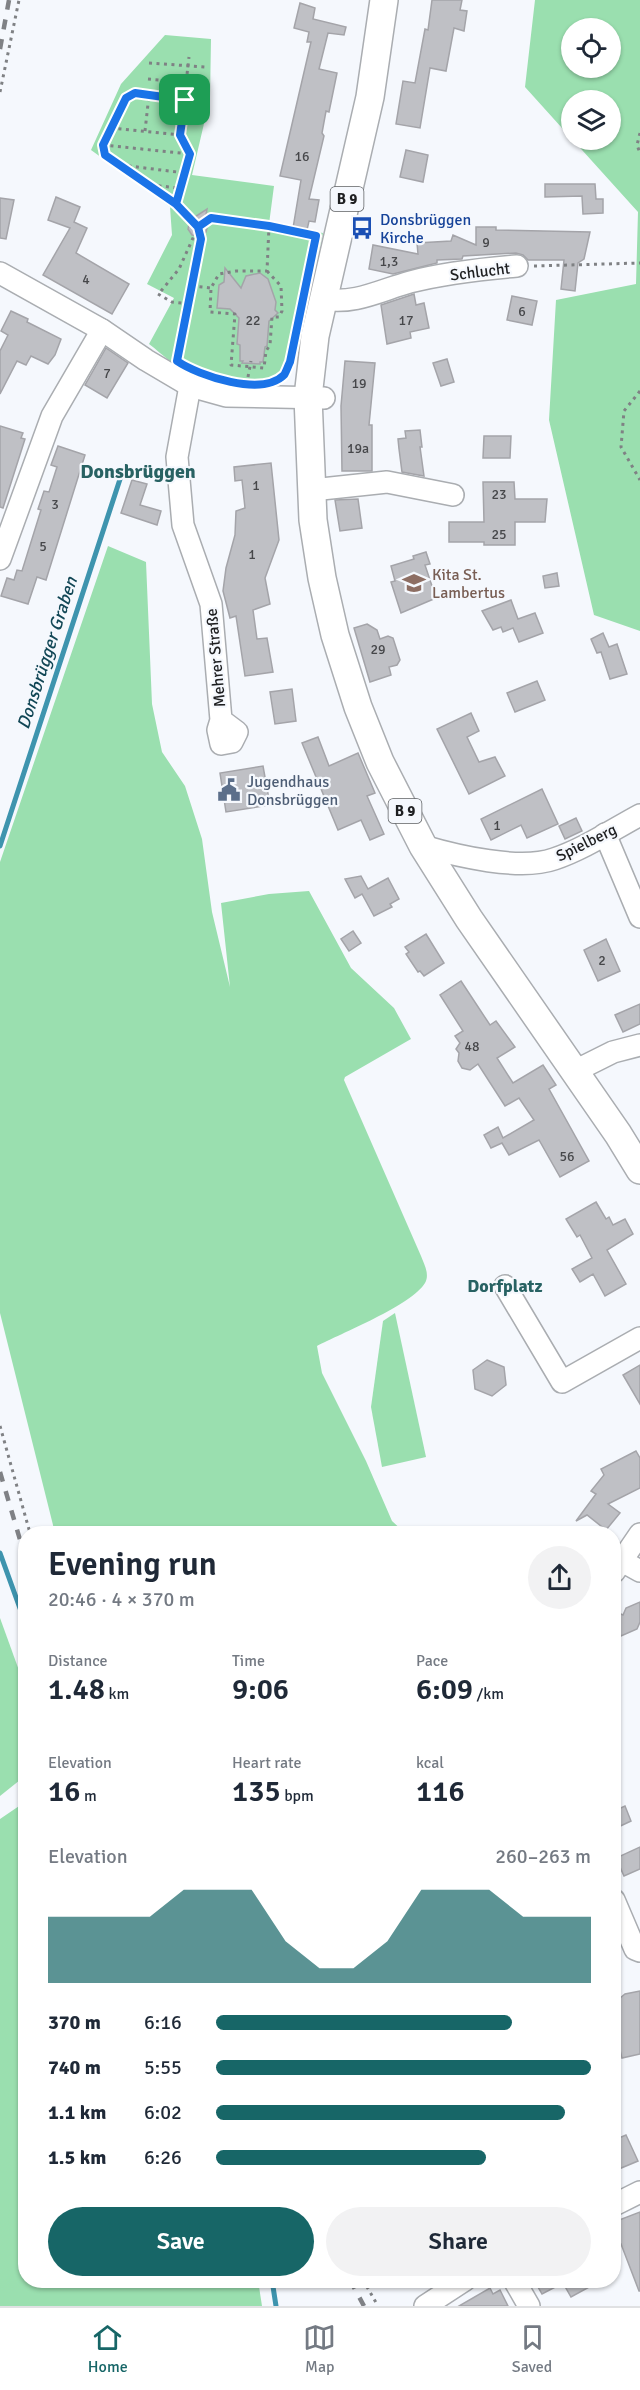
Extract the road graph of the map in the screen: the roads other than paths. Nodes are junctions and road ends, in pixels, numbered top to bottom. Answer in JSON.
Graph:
{"nodes":[{"id":1,"x":384,"y":0,"type":"edge"},
{"id":2,"x":517,"y":267,"type":"road end"},
{"id":3,"x":0,"y":273,"type":"edge"},
{"id":4,"x":324,"y":299,"type":"junction"},
{"id":5,"x":102,"y":330,"type":"junction"},
{"id":6,"x":190,"y":386,"type":"junction"},
{"id":7,"x":316,"y":397,"type":"junction"},
{"id":8,"x":312,"y":490,"type":"junction"},
{"id":9,"x":453,"y":495,"type":"dead end"},
{"id":10,"x":0,"y":559,"type":"edge"},
{"id":11,"x":221,"y":720,"type":"dead end"},
{"id":12,"x":640,"y":815,"type":"edge"},
{"id":13,"x":605,"y":834,"type":"junction"},
{"id":14,"x":423,"y":846,"type":"junction"},
{"id":15,"x":640,"y":917,"type":"edge"},
{"id":16,"x":640,"y":1044,"type":"edge"},
{"id":17,"x":575,"y":1071,"type":"junction"},
{"id":18,"x":640,"y":1170,"type":"edge"},
{"id":19,"x":505,"y":1286,"type":"dead end"},
{"id":20,"x":640,"y":1338,"type":"edge"},
{"id":21,"x":640,"y":1534,"type":"edge"},
{"id":22,"x":625,"y":1568,"type":"edge"},
{"id":23,"x":621,"y":1916,"type":"edge"},
{"id":24,"x":640,"y":1951,"type":"edge"},
{"id":25,"x":640,"y":2192,"type":"edge"},
{"id":26,"x":621,"y":2202,"type":"edge"},
{"id":27,"x":453,"y":2288,"type":"edge"},
{"id":28,"x":519,"y":2288,"type":"edge"},
{"id":29,"x":425,"y":2306,"type":"edge"},
{"id":30,"x":529,"y":2306,"type":"edge"}],
"edges":[{"from":1,"to":4,"type":"main road","number":"B 9"},
{"from":2,"to":4,"type":"street","name":"Schlucht"},
{"from":3,"to":5,"type":"street"},
{"from":4,"to":7,"type":"main road","number":"B 9"},
{"from":5,"to":6,"type":"street"},
{"from":5,"to":10,"type":"street"},
{"from":6,"to":7,"type":"street"},
{"from":6,"to":11,"type":"street","name":"Mehrer Straße"},
{"from":7,"to":8,"type":"main road","number":"B 9"},
{"from":8,"to":9,"type":"street"},
{"from":8,"to":14,"type":"main road","number":"B 9"},
{"from":12,"to":13,"type":"street","name":"Spielberg"},
{"from":13,"to":14,"type":"street","name":"Spielberg"},
{"from":13,"to":15,"type":"street"},
{"from":14,"to":17,"type":"main road","number":"B 9"},
{"from":16,"to":17,"type":"street"},
{"from":17,"to":18,"type":"main road","number":"B 9"},
{"from":19,"to":20,"type":"street"},
{"from":21,"to":22,"type":"street"},
{"from":23,"to":24,"type":"street"},
{"from":25,"to":26,"type":"street"},
{"from":27,"to":29,"type":"street"},
{"from":28,"to":30,"type":"street"}]}
